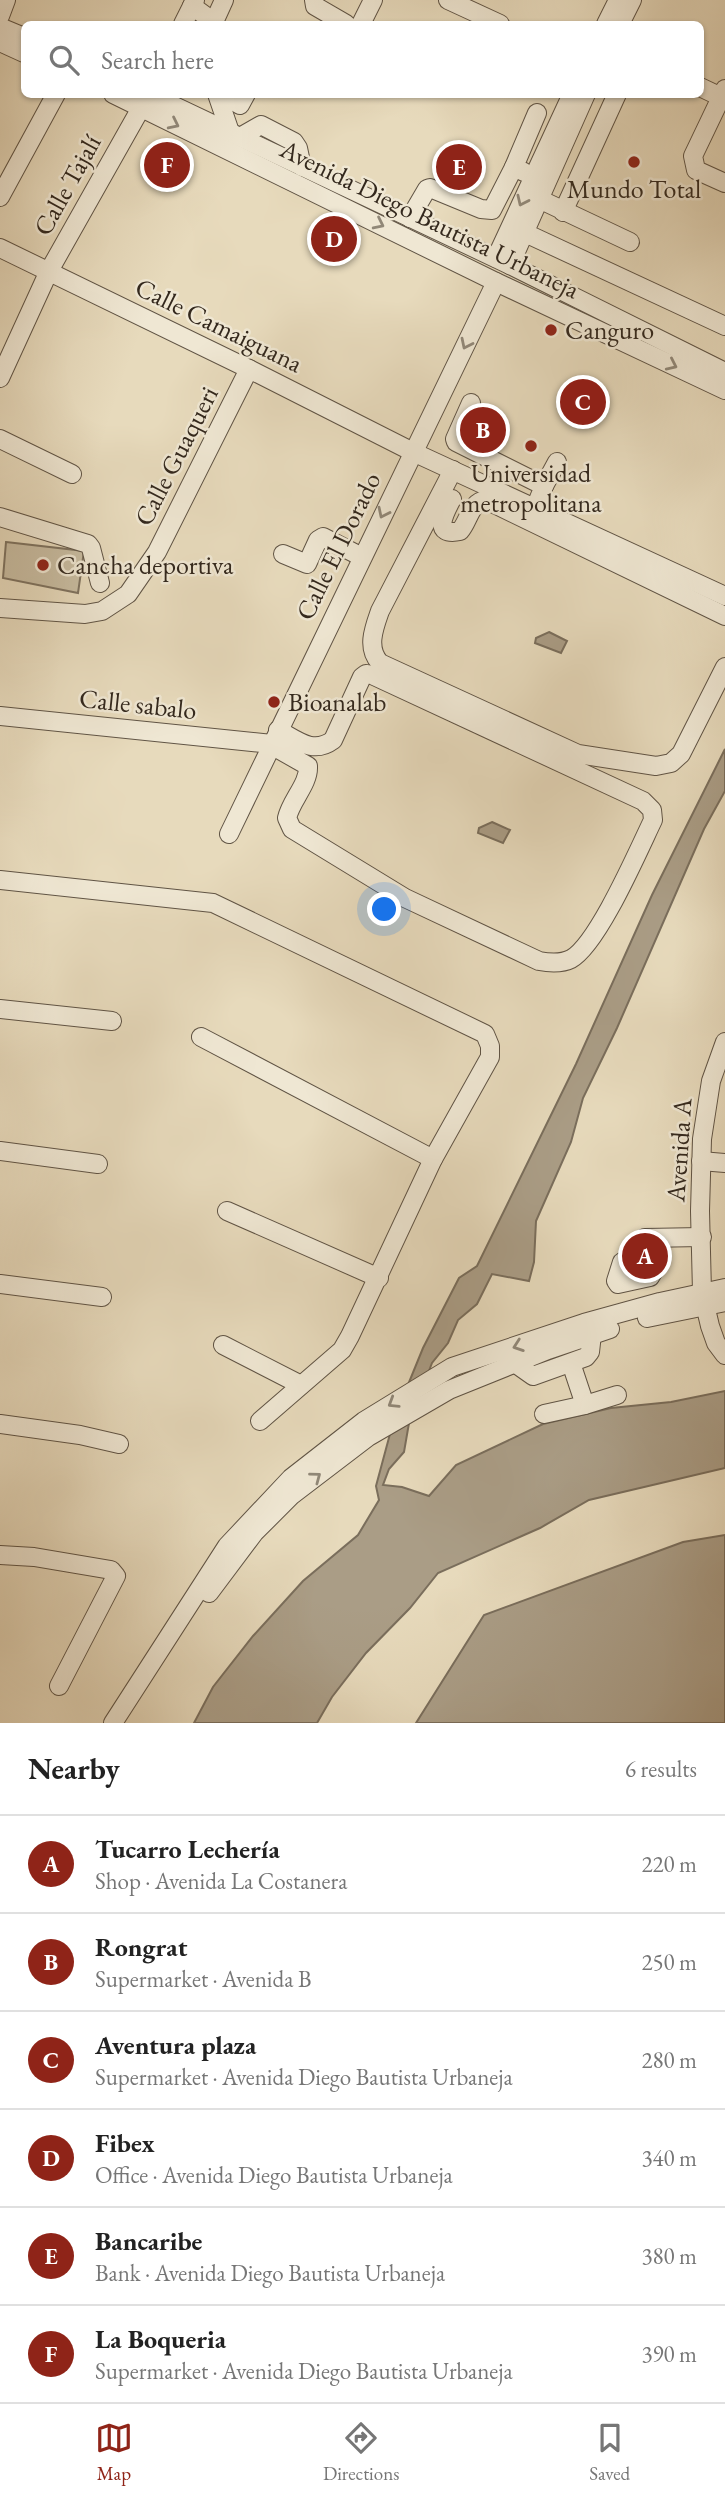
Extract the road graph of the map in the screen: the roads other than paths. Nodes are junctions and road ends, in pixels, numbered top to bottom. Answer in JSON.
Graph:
{"nodes":[{"id":1,"x":6,"y":0,"type":"edge"},
{"id":2,"x":225,"y":0,"type":"edge"},
{"id":3,"x":313,"y":0,"type":"edge"},
{"id":4,"x":373,"y":0,"type":"edge"},
{"id":5,"x":448,"y":0,"type":"edge"},
{"id":6,"x":618,"y":0,"type":"edge"},
{"id":7,"x":632,"y":0,"type":"edge"},
{"id":8,"x":193,"y":3,"type":"edge"},
{"id":9,"x":0,"y":16,"type":"edge"},
{"id":10,"x":184,"y":21,"type":"edge"},
{"id":11,"x":213,"y":21,"type":"edge"},
{"id":12,"x":217,"y":21,"type":"edge"},
{"id":13,"x":341,"y":21,"type":"edge"},
{"id":14,"x":362,"y":21,"type":"edge"},
{"id":15,"x":494,"y":21,"type":"edge"},
{"id":16,"x":608,"y":21,"type":"edge"},
{"id":17,"x":622,"y":21,"type":"edge"},
{"id":18,"x":0,"y":27,"type":"edge"},
{"id":19,"x":21,"y":36,"type":"edge"},
{"id":20,"x":0,"y":42,"type":"edge"},
{"id":21,"x":21,"y":52,"type":"edge"},
{"id":22,"x":704,"y":89,"type":"edge"},
{"id":23,"x":723,"y":93,"type":"edge"},
{"id":24,"x":54,"y":98,"type":"edge"},
{"id":25,"x":221,"y":98,"type":"edge"},
{"id":26,"x":227,"y":98,"type":"edge"},
{"id":27,"x":244,"y":98,"type":"edge"},
{"id":28,"x":570,"y":98,"type":"edge"},
{"id":29,"x":584,"y":98,"type":"edge"},
{"id":30,"x":615,"y":98,"type":"edge"},
{"id":31,"x":146,"y":99,"type":"edge"},
{"id":32,"x":537,"y":113,"type":"dead end"},
{"id":33,"x":235,"y":135,"type":"junction"},
{"id":34,"x":514,"y":167,"type":"junction"},
{"id":35,"x":534,"y":177,"type":"junction"},
{"id":36,"x":725,"y":183,"type":"edge"},
{"id":37,"x":0,"y":197,"type":"edge"},
{"id":38,"x":539,"y":199,"type":"junction"},
{"id":39,"x":563,"y":212,"type":"junction"},
{"id":40,"x":410,"y":218,"type":"junction"},
{"id":41,"x":523,"y":232,"type":"junction"},
{"id":42,"x":631,"y":242,"type":"dead end"},
{"id":43,"x":0,"y":248,"type":"edge"},
{"id":44,"x":503,"y":261,"type":"junction"},
{"id":45,"x":49,"y":271,"type":"junction"},
{"id":46,"x":496,"y":282,"type":"junction"},
{"id":47,"x":725,"y":326,"type":"edge"},
{"id":48,"x":249,"y":369,"type":"junction"},
{"id":49,"x":725,"y":372,"type":"edge"},
{"id":50,"x":0,"y":378,"type":"edge"},
{"id":51,"x":725,"y":390,"type":"edge"},
{"id":52,"x":471,"y":403,"type":"dead end"},
{"id":53,"x":0,"y":439,"type":"edge"},
{"id":54,"x":413,"y":452,"type":"junction"},
{"id":55,"x":557,"y":462,"type":"dead end"},
{"id":56,"x":458,"y":473,"type":"junction"},
{"id":57,"x":72,"y":474,"type":"dead end"},
{"id":58,"x":544,"y":486,"type":"junction"},
{"id":59,"x":535,"y":508,"type":"junction"},
{"id":60,"x":0,"y":517,"type":"edge"},
{"id":61,"x":283,"y":554,"type":"dead end"},
{"id":62,"x":362,"y":558,"type":"junction"},
{"id":63,"x":100,"y":583,"type":"dead end"},
{"id":64,"x":725,"y":596,"type":"edge"},
{"id":65,"x":0,"y":608,"type":"edge"},
{"id":66,"x":725,"y":616,"type":"edge"},
{"id":67,"x":725,"y":667,"type":"edge"},
{"id":68,"x":0,"y":716,"type":"edge"},
{"id":69,"x":274,"y":740,"type":"junction"},
{"id":70,"x":229,"y":834,"type":"dead end"},
{"id":71,"x":0,"y":880,"type":"edge"},
{"id":72,"x":0,"y":1009,"type":"edge"},
{"id":73,"x":112,"y":1021,"type":"dead end"},
{"id":74,"x":201,"y":1037,"type":"dead end"},
{"id":75,"x":725,"y":1042,"type":"edge"},
{"id":76,"x":0,"y":1151,"type":"edge"},
{"id":77,"x":433,"y":1159,"type":"junction"},
{"id":78,"x":701,"y":1161,"type":"junction"},
{"id":79,"x":725,"y":1163,"type":"edge"},
{"id":80,"x":98,"y":1164,"type":"dead end"},
{"id":81,"x":227,"y":1210,"type":"dead end"},
{"id":82,"x":702,"y":1237,"type":"junction"},
{"id":83,"x":622,"y":1262,"type":"dead end"},
{"id":84,"x":379,"y":1278,"type":"junction"},
{"id":85,"x":0,"y":1284,"type":"edge"},
{"id":86,"x":725,"y":1288,"type":"edge"},
{"id":87,"x":102,"y":1297,"type":"dead end"},
{"id":88,"x":704,"y":1299,"type":"junction"},
{"id":89,"x":725,"y":1302,"type":"edge"},
{"id":90,"x":592,"y":1334,"type":"junction"},
{"id":91,"x":223,"y":1345,"type":"dead end"},
{"id":92,"x":725,"y":1355,"type":"edge"},
{"id":93,"x":570,"y":1363,"type":"junction"},
{"id":94,"x":516,"y":1364,"type":"junction"},
{"id":95,"x":490,"y":1365,"type":"junction"},
{"id":96,"x":302,"y":1385,"type":"junction"},
{"id":97,"x":617,"y":1395,"type":"dead end"},
{"id":98,"x":585,"y":1405,"type":"junction"},
{"id":99,"x":544,"y":1414,"type":"dead end"},
{"id":100,"x":260,"y":1421,"type":"dead end"},
{"id":101,"x":0,"y":1424,"type":"edge"},
{"id":102,"x":119,"y":1444,"type":"dead end"},
{"id":103,"x":0,"y":1555,"type":"edge"},
{"id":104,"x":59,"y":1686,"type":"dead end"},
{"id":105,"x":113,"y":1723,"type":"edge"},
{"id":106,"x":127,"y":1723,"type":"edge"}],
"edges":[{"from":1,"to":9,"type":"street"},
{"from":2,"to":12,"type":"street"},
{"from":3,"to":13,"type":"street"},
{"from":4,"to":14,"type":"street"},
{"from":5,"to":15,"type":"street"},
{"from":6,"to":16,"type":"street"},
{"from":7,"to":17,"type":"street"},
{"from":8,"to":10,"type":"street"},
{"from":8,"to":11,"type":"street"},
{"from":18,"to":19,"type":"street"},
{"from":20,"to":21,"type":"street"},
{"from":22,"to":23,"type":"street"},
{"from":23,"to":36,"type":"street"},
{"from":24,"to":37,"type":"street"},
{"from":25,"to":33,"type":"street"},
{"from":26,"to":27,"type":"street"},
{"from":28,"to":35,"type":"street"},
{"from":29,"to":38,"type":"street"},
{"from":30,"to":39,"type":"street"},
{"from":31,"to":33,"type":"street","name":"Avenida Diego Bautista Urbaneja"},
{"from":31,"to":45,"type":"street","name":"Calle Tajalí"},
{"from":31,"to":46,"type":"street","name":"Avenida Diego Bautista Urbaneja","one_way":true},
{"from":32,"to":34,"type":"street"},
{"from":33,"to":40,"type":"street","name":"Avenida Diego Bautista Urbaneja"},
{"from":34,"to":35,"type":"street"},
{"from":34,"to":40,"type":"street"},
{"from":35,"to":44,"type":"street","one_way":true},
{"from":38,"to":39,"type":"street"},
{"from":38,"to":41,"type":"street"},
{"from":39,"to":42,"type":"street"},
{"from":40,"to":44,"type":"street","name":"Avenida Diego Bautista Urbaneja"},
{"from":41,"to":44,"type":"street"},
{"from":41,"to":47,"type":"street"},
{"from":43,"to":45,"type":"street","name":"Calle Camaiguana"},
{"from":44,"to":49,"type":"street","name":"Avenida Diego Bautista Urbaneja"},
{"from":45,"to":48,"type":"street","name":"Calle Camaiguana"},
{"from":45,"to":50,"type":"street","name":"Calle Tajalí"},
{"from":46,"to":51,"type":"street","name":"Avenida Diego Bautista Urbaneja","one_way":true},
{"from":46,"to":54,"type":"street","name":"Calle El Dorado","one_way":true},
{"from":48,"to":54,"type":"street","name":"Calle Camaiguana"},
{"from":48,"to":65,"type":"street","name":"Calle Guaqueri"},
{"from":52,"to":58,"type":"street"},
{"from":53,"to":57,"type":"street"},
{"from":54,"to":56,"type":"street","name":"Calle Camaiguana"},
{"from":54,"to":62,"type":"street","name":"Calle El Dorado","one_way":true},
{"from":55,"to":58,"type":"street"},
{"from":56,"to":59,"type":"street","name":"Calle Camaiguana"},
{"from":56,"to":66,"type":"street"},
{"from":56,"to":67,"type":"street"},
{"from":58,"to":59,"type":"street"},
{"from":59,"to":64,"type":"street","name":"Calle Camaiguana"},
{"from":60,"to":63,"type":"street"},
{"from":61,"to":62,"type":"street"},
{"from":62,"to":69,"type":"street","name":"Calle El Dorado"},
{"from":68,"to":69,"type":"street","name":"Calle sabalo"},
{"from":69,"to":69,"type":"street"},
{"from":69,"to":70,"type":"street","name":"Calle El Dorado"},
{"from":71,"to":77,"type":"street"},
{"from":72,"to":73,"type":"street"},
{"from":74,"to":77,"type":"street"},
{"from":75,"to":78,"type":"street","name":"Avenida A"},
{"from":76,"to":80,"type":"street"},
{"from":77,"to":84,"type":"street"},
{"from":78,"to":79,"type":"street"},
{"from":78,"to":82,"type":"street","name":"Avenida A"},
{"from":81,"to":84,"type":"street"},
{"from":82,"to":83,"type":"street"},
{"from":82,"to":88,"type":"street","name":"Avenida A"},
{"from":84,"to":96,"type":"street"},
{"from":85,"to":87,"type":"street"},
{"from":86,"to":88,"type":"street"},
{"from":88,"to":89,"type":"street"},
{"from":88,"to":90,"type":"street"},
{"from":88,"to":92,"type":"street","name":"Avenida A"},
{"from":88,"to":95,"type":"street","one_way":true},
{"from":90,"to":93,"type":"street"},
{"from":90,"to":94,"type":"street"},
{"from":91,"to":96,"type":"street"},
{"from":93,"to":94,"type":"street"},
{"from":93,"to":98,"type":"street"},
{"from":94,"to":95,"type":"street"},
{"from":95,"to":105,"type":"street","one_way":true},
{"from":106,"to":95,"type":"street","one_way":true},
{"from":96,"to":100,"type":"street"},
{"from":97,"to":98,"type":"street"},
{"from":98,"to":99,"type":"street"},
{"from":101,"to":102,"type":"street"},
{"from":103,"to":104,"type":"street"}]}
